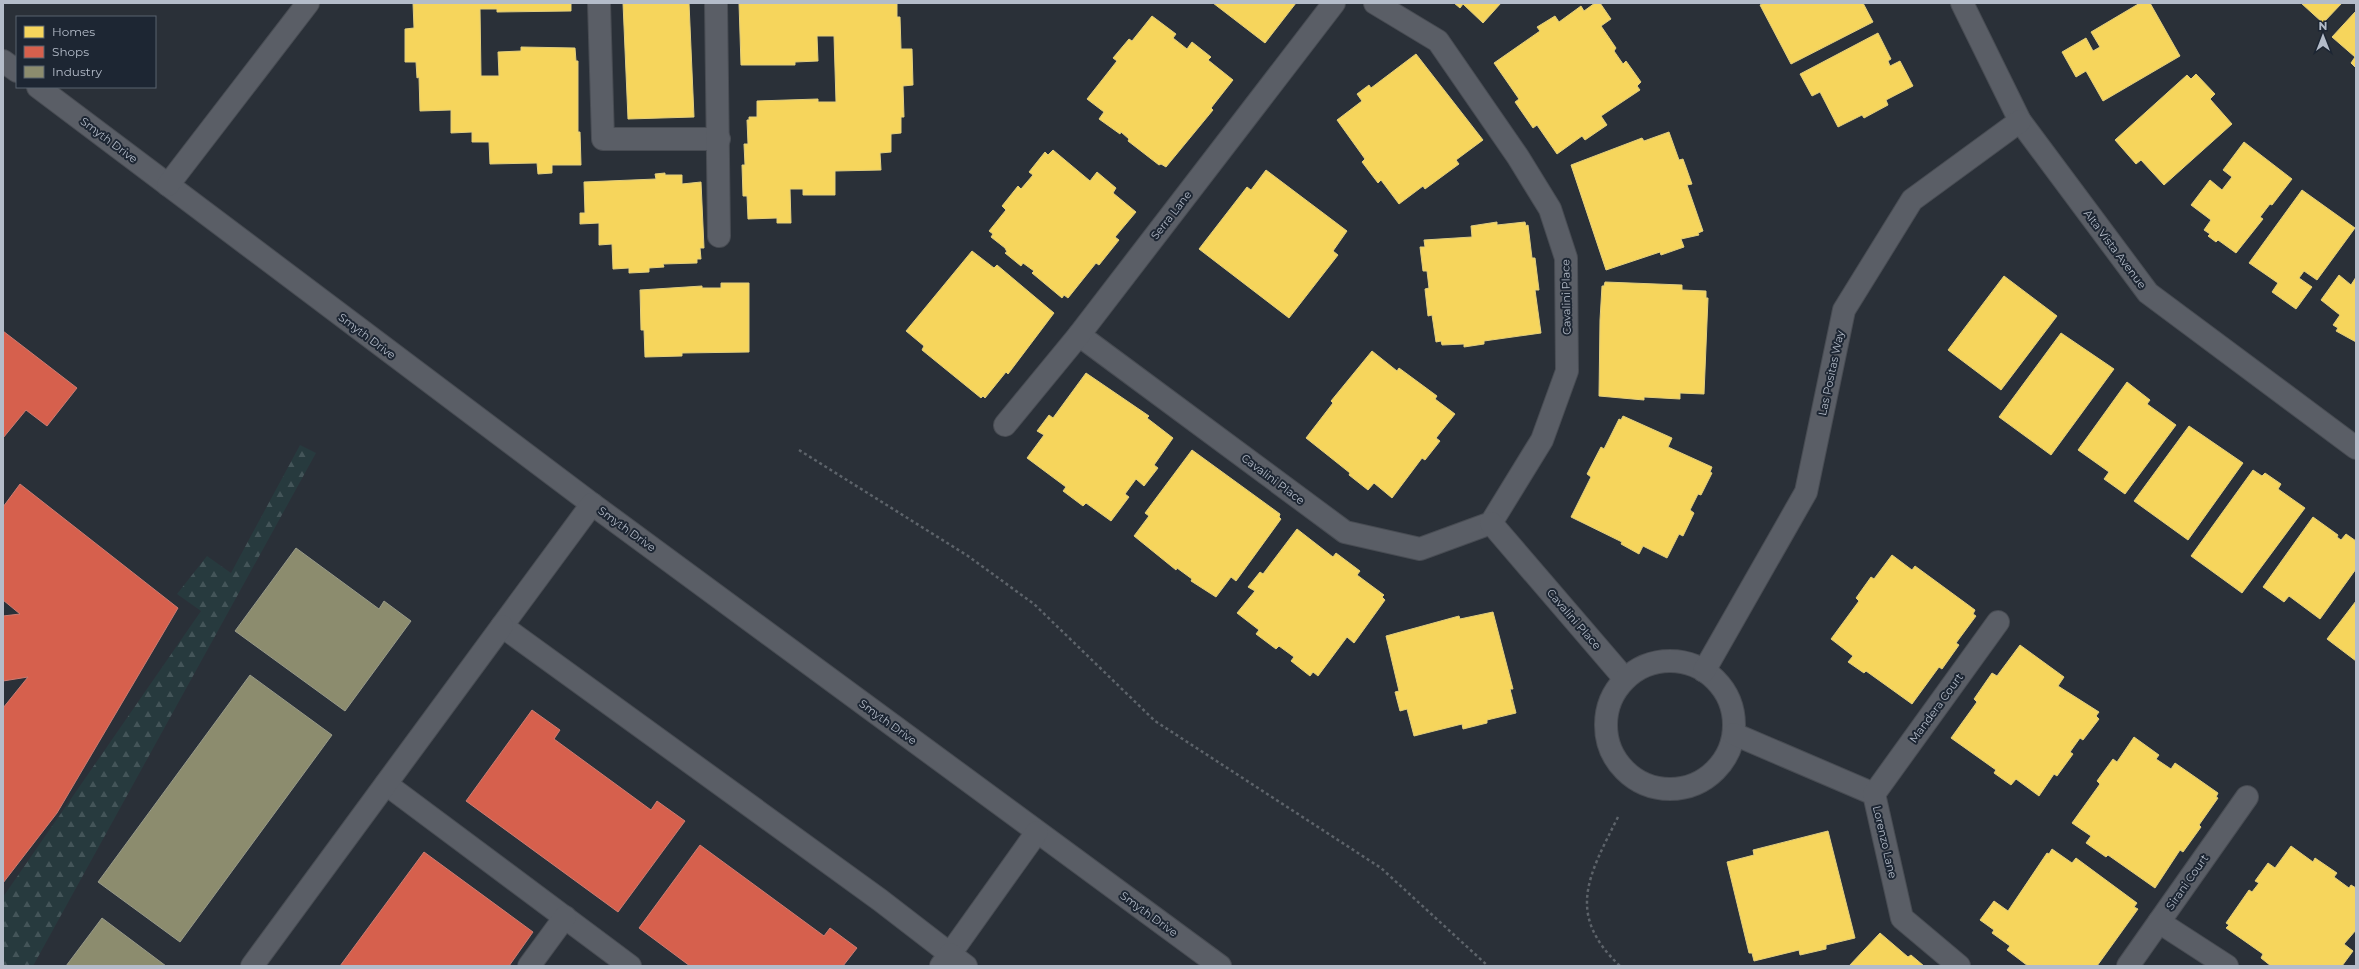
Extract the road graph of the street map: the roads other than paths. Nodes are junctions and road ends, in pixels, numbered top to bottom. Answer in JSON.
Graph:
{"nodes":[{"id":1,"x":308,"y":3,"type":"edge"},
{"id":2,"x":599,"y":3,"type":"edge"},
{"id":3,"x":716,"y":3,"type":"edge"},
{"id":4,"x":1334,"y":3,"type":"edge"},
{"id":5,"x":1376,"y":3,"type":"edge"},
{"id":6,"x":1962,"y":3,"type":"edge"},
{"id":7,"x":3,"y":61,"type":"edge"},
{"id":8,"x":16,"y":70,"type":"edge"},
{"id":9,"x":39,"y":88,"type":"edge"},
{"id":10,"x":2020,"y":121,"type":"junction"},
{"id":11,"x":719,"y":139,"type":"junction"},
{"id":12,"x":168,"y":185,"type":"junction"},
{"id":13,"x":719,"y":236,"type":"dead end"},
{"id":14,"x":1079,"y":335,"type":"junction"},
{"id":15,"x":1005,"y":425,"type":"dead end"},
{"id":16,"x":2356,"y":448,"type":"edge"},
{"id":17,"x":592,"y":504,"type":"junction"},
{"id":18,"x":1491,"y":523,"type":"junction"},
{"id":19,"x":1998,"y":622,"type":"dead end"},
{"id":20,"x":502,"y":626,"type":"junction"},
{"id":21,"x":1704,"y":670,"type":"junction"},
{"id":22,"x":1625,"y":679,"type":"junction"},
{"id":23,"x":1734,"y":734,"type":"junction"},
{"id":24,"x":386,"y":784,"type":"junction"},
{"id":25,"x":1874,"y":794,"type":"junction"},
{"id":26,"x":2247,"y":797,"type":"dead end"},
{"id":27,"x":1037,"y":832,"type":"junction"},
{"id":28,"x":564,"y":917,"type":"junction"},
{"id":29,"x":2159,"y":922,"type":"junction"},
{"id":30,"x":952,"y":962,"type":"edge"},
{"id":31,"x":252,"y":966,"type":"edge"},
{"id":32,"x":529,"y":966,"type":"edge"},
{"id":33,"x":630,"y":966,"type":"edge"},
{"id":34,"x":1220,"y":966,"type":"edge"},
{"id":35,"x":1959,"y":966,"type":"edge"},
{"id":36,"x":2128,"y":966,"type":"edge"},
{"id":37,"x":2226,"y":966,"type":"edge"}],
"edges":[{"from":1,"to":12,"type":"street"},
{"from":2,"to":11,"type":"street"},
{"from":3,"to":11,"type":"street"},
{"from":4,"to":14,"type":"street","name":"Serra Lane"},
{"from":5,"to":18,"type":"street","name":"Cavalini Place"},
{"from":6,"to":10,"type":"street","name":"Alta Vista Avenue"},
{"from":7,"to":8,"type":"street"},
{"from":9,"to":12,"type":"street","name":"Smyth Drive"},
{"from":10,"to":16,"type":"street","name":"Alta Vista Avenue"},
{"from":10,"to":21,"type":"street","name":"Las Positas Way"},
{"from":11,"to":13,"type":"street"},
{"from":12,"to":17,"type":"street","name":"Smyth Drive"},
{"from":14,"to":15,"type":"street","name":"Serra Lane"},
{"from":14,"to":18,"type":"street","name":"Cavalini Place"},
{"from":17,"to":20,"type":"street"},
{"from":17,"to":27,"type":"street","name":"Smyth Drive"},
{"from":18,"to":22,"type":"street","name":"Cavalini Place"},
{"from":19,"to":25,"type":"street","name":"Mandera Court"},
{"from":20,"to":24,"type":"street"},
{"from":20,"to":30,"type":"street"},
{"from":21,"to":22,"type":"street"},
{"from":21,"to":23,"type":"street"},
{"from":22,"to":23,"type":"street"},
{"from":23,"to":25,"type":"street","name":"Lorenzo Lane"},
{"from":24,"to":28,"type":"street"},
{"from":24,"to":31,"type":"street"},
{"from":25,"to":35,"type":"street","name":"Lorenzo Lane"},
{"from":26,"to":29,"type":"street","name":"Sirani Court"},
{"from":27,"to":30,"type":"street"},
{"from":27,"to":34,"type":"street","name":"Smyth Drive"},
{"from":28,"to":32,"type":"street"},
{"from":28,"to":33,"type":"street"},
{"from":29,"to":36,"type":"street","name":"Sirani Court"},
{"from":29,"to":37,"type":"street"}]}
